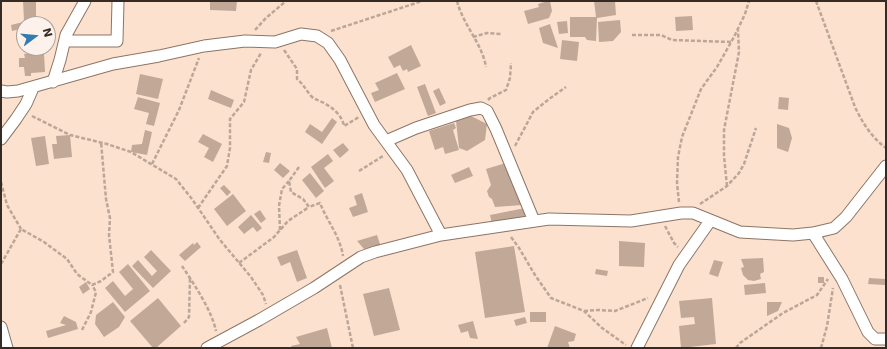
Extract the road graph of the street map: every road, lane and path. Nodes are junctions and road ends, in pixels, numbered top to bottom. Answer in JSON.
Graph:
{"nodes":[{"id":1,"x":85,"y":1,"type":"edge"},
{"id":2,"x":118,"y":1,"type":"edge"},
{"id":3,"x":286,"y":1,"type":"edge"},
{"id":4,"x":422,"y":1,"type":"edge"},
{"id":5,"x":457,"y":1,"type":"edge"},
{"id":6,"x":749,"y":1,"type":"edge"},
{"id":7,"x":816,"y":1,"type":"edge"},
{"id":8,"x":738,"y":29,"type":"junction"},
{"id":9,"x":502,"y":34,"type":"dead end"},
{"id":10,"x":632,"y":35,"type":"dead end"},
{"id":11,"x":317,"y":36,"type":"junction"},
{"id":12,"x":473,"y":37,"type":"junction"},
{"id":13,"x":65,"y":41,"type":"junction"},
{"id":14,"x":245,"y":41,"type":"junction"},
{"id":15,"x":274,"y":42,"type":"junction"},
{"id":16,"x":731,"y":42,"type":"junction"},
{"id":17,"x":204,"y":46,"type":"junction"},
{"id":18,"x":511,"y":63,"type":"dead end"},
{"id":19,"x":486,"y":67,"type":"dead end"},
{"id":20,"x":52,"y":82,"type":"junction"},
{"id":21,"x":566,"y":87,"type":"dead end"},
{"id":22,"x":33,"y":88,"type":"junction"},
{"id":23,"x":1,"y":90,"type":"edge"},
{"id":24,"x":23,"y":108,"type":"junction"},
{"id":25,"x":481,"y":108,"type":"junction"},
{"id":26,"x":344,"y":126,"type":"dead end"},
{"id":27,"x":756,"y":128,"type":"dead end"},
{"id":28,"x":1,"y":139,"type":"edge"},
{"id":29,"x":386,"y":141,"type":"junction"},
{"id":30,"x":101,"y":142,"type":"junction"},
{"id":31,"x":886,"y":148,"type":"edge"},
{"id":32,"x":392,"y":150,"type":"junction"},
{"id":33,"x":509,"y":159,"type":"junction"},
{"id":34,"x":152,"y":164,"type":"junction"},
{"id":35,"x":886,"y":166,"type":"edge"},
{"id":36,"x":299,"y":167,"type":"dead end"},
{"id":37,"x":359,"y":171,"type":"dead end"},
{"id":38,"x":289,"y":181,"type":"junction"},
{"id":39,"x":1,"y":182,"type":"edge"},
{"id":40,"x":727,"y":186,"type":"junction"},
{"id":41,"x":309,"y":207,"type":"junction"},
{"id":42,"x":198,"y":208,"type":"junction"},
{"id":43,"x":683,"y":213,"type":"junction"},
{"id":44,"x":661,"y":216,"type":"junction"},
{"id":45,"x":534,"y":221,"type":"junction"},
{"id":46,"x":710,"y":221,"type":"junction"},
{"id":47,"x":498,"y":227,"type":"junction"},
{"id":48,"x":21,"y":229,"type":"junction"},
{"id":49,"x":280,"y":230,"type":"junction"},
{"id":50,"x":813,"y":233,"type":"junction"},
{"id":51,"x":441,"y":235,"type":"junction"},
{"id":52,"x":686,"y":255,"type":"junction"},
{"id":53,"x":238,"y":263,"type":"junction"},
{"id":54,"x":1,"y":264,"type":"edge"},
{"id":55,"x":833,"y":265,"type":"junction"},
{"id":56,"x":182,"y":266,"type":"dead end"},
{"id":57,"x":340,"y":270,"type":"junction"},
{"id":58,"x":190,"y":278,"type":"junction"},
{"id":59,"x":92,"y":285,"type":"junction"},
{"id":60,"x":833,"y":287,"type":"dead end"},
{"id":61,"x":650,"y":297,"type":"dead end"},
{"id":62,"x":584,"y":311,"type":"junction"},
{"id":63,"x":269,"y":314,"type":"junction"},
{"id":64,"x":184,"y":323,"type":"dead end"},
{"id":65,"x":1,"y":327,"type":"edge"},
{"id":66,"x":82,"y":330,"type":"dead end"},
{"id":67,"x":886,"y":339,"type":"edge"},
{"id":68,"x":211,"y":346,"type":"edge"},
{"id":69,"x":8,"y":348,"type":"edge"},
{"id":70,"x":353,"y":348,"type":"edge"},
{"id":71,"x":629,"y":348,"type":"edge"},
{"id":72,"x":637,"y":348,"type":"edge"},
{"id":73,"x":736,"y":348,"type":"edge"},
{"id":74,"x":821,"y":348,"type":"edge"}],
"edges":[{"from":1,"to":13,"type":"street"},
{"from":2,"to":13,"type":"street"},
{"from":3,"to":14,"type":"path"},
{"from":4,"to":11,"type":"path"},
{"from":5,"to":12,"type":"path"},
{"from":6,"to":8,"type":"path"},
{"from":7,"to":31,"type":"path"},
{"from":8,"to":16,"type":"path"},
{"from":8,"to":40,"type":"path"},
{"from":9,"to":12,"type":"path"},
{"from":10,"to":16,"type":"path"},
{"from":11,"to":15,"type":"street"},
{"from":11,"to":29,"type":"street"},
{"from":12,"to":19,"type":"path"},
{"from":13,"to":20,"type":"street"},
{"from":14,"to":15,"type":"street"},
{"from":14,"to":17,"type":"street"},
{"from":15,"to":26,"type":"path"},
{"from":15,"to":42,"type":"path"},
{"from":16,"to":43,"type":"path"},
{"from":17,"to":20,"type":"street"},
{"from":17,"to":34,"type":"path"},
{"from":18,"to":25,"type":"path"},
{"from":20,"to":22,"type":"street"},
{"from":21,"to":33,"type":"path"},
{"from":22,"to":23,"type":"street"},
{"from":22,"to":24,"type":"street"},
{"from":24,"to":28,"type":"street"},
{"from":24,"to":30,"type":"path"},
{"from":25,"to":29,"type":"street"},
{"from":25,"to":33,"type":"street"},
{"from":27,"to":40,"type":"path"},
{"from":29,"to":32,"type":"street"},
{"from":30,"to":34,"type":"path"},
{"from":30,"to":59,"type":"path"},
{"from":32,"to":37,"type":"path"},
{"from":32,"to":51,"type":"street"},
{"from":33,"to":45,"type":"street"},
{"from":34,"to":42,"type":"path"},
{"from":35,"to":50,"type":"street"},
{"from":36,"to":38,"type":"path"},
{"from":38,"to":41,"type":"path"},
{"from":38,"to":49,"type":"path"},
{"from":39,"to":48,"type":"path"},
{"from":40,"to":43,"type":"path"},
{"from":41,"to":49,"type":"path"},
{"from":41,"to":57,"type":"path"},
{"from":42,"to":53,"type":"path"},
{"from":43,"to":44,"type":"street"},
{"from":43,"to":46,"type":"street"},
{"from":44,"to":45,"type":"street"},
{"from":44,"to":52,"type":"path"},
{"from":45,"to":47,"type":"street"},
{"from":46,"to":50,"type":"street"},
{"from":46,"to":52,"type":"street"},
{"from":47,"to":51,"type":"street"},
{"from":47,"to":62,"type":"path"},
{"from":48,"to":54,"type":"path"},
{"from":48,"to":59,"type":"path"},
{"from":49,"to":53,"type":"path"},
{"from":50,"to":55,"type":"street"},
{"from":51,"to":57,"type":"street"},
{"from":52,"to":72,"type":"street"},
{"from":53,"to":63,"type":"path"},
{"from":55,"to":67,"type":"street"},
{"from":55,"to":73,"type":"path"},
{"from":56,"to":58,"type":"path"},
{"from":57,"to":63,"type":"street"},
{"from":57,"to":70,"type":"path"},
{"from":58,"to":64,"type":"path"},
{"from":58,"to":68,"type":"path"},
{"from":59,"to":66,"type":"path"},
{"from":60,"to":74,"type":"path"},
{"from":61,"to":62,"type":"path"},
{"from":62,"to":71,"type":"path"},
{"from":63,"to":68,"type":"street"},
{"from":65,"to":69,"type":"street"}]}
